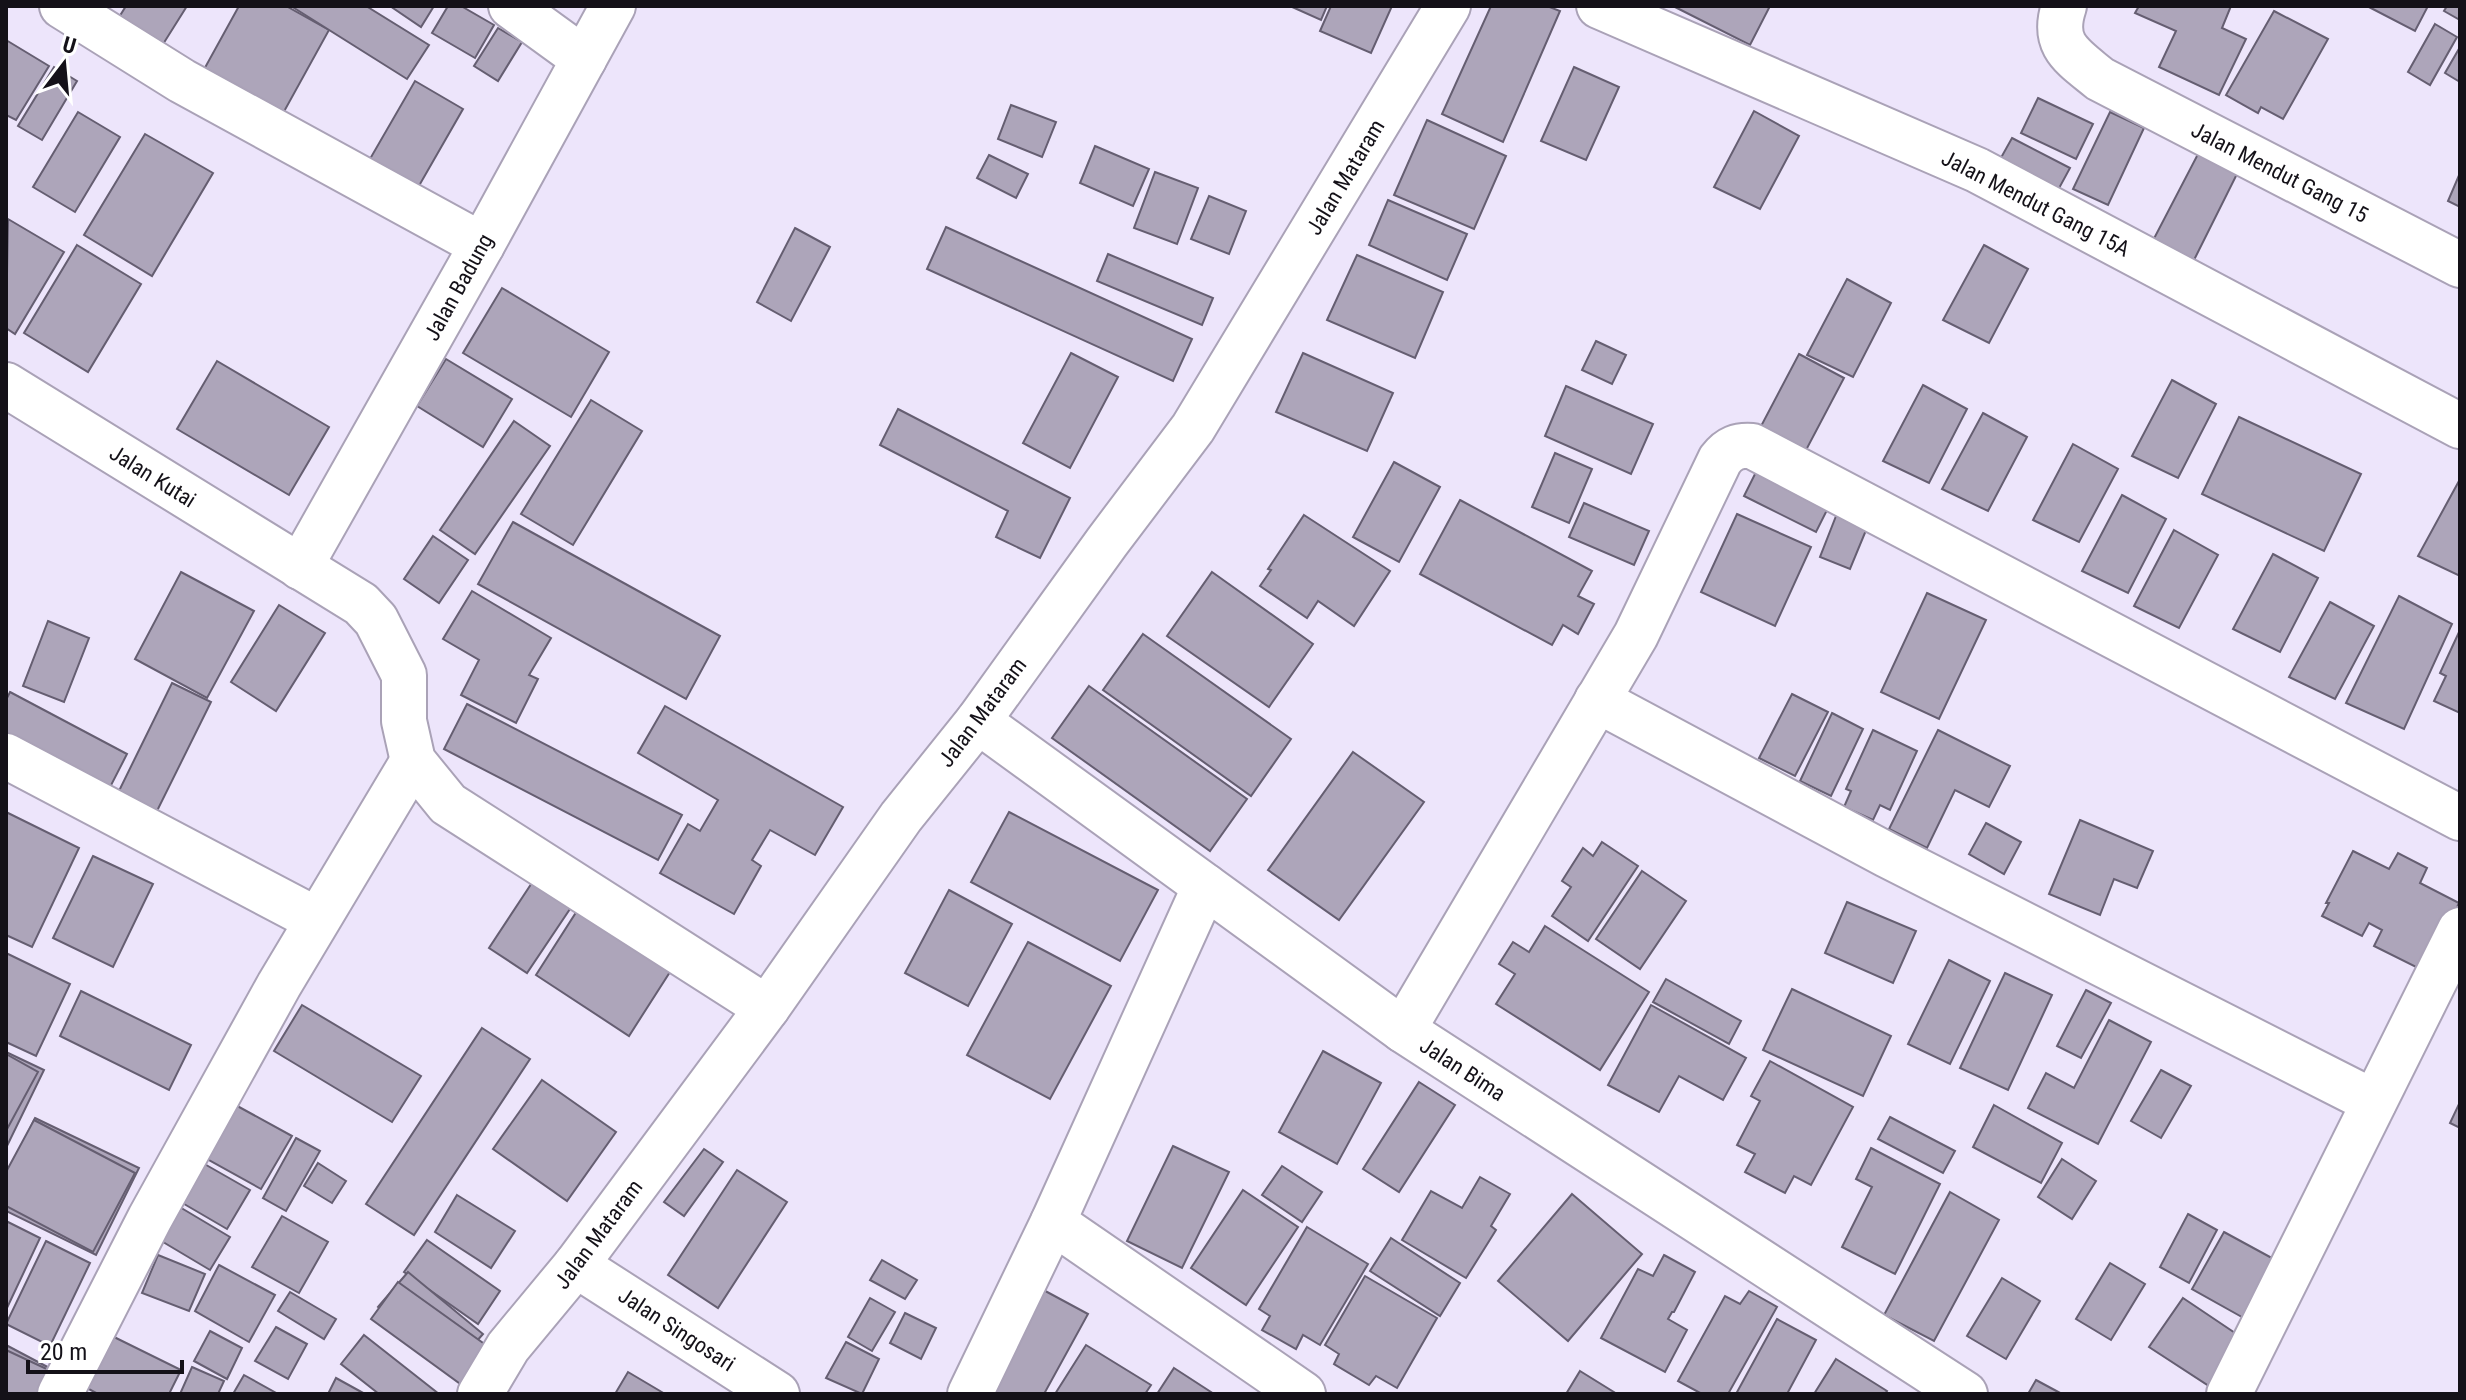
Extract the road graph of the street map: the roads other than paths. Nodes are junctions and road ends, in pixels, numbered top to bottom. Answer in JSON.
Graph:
{"nodes":[{"id":1,"x":62,"y":6,"type":"edge"},
{"id":2,"x":511,"y":6,"type":"edge"},
{"id":3,"x":613,"y":6,"type":"edge"},
{"id":4,"x":1448,"y":6,"type":"edge"},
{"id":5,"x":1599,"y":6,"type":"edge"},
{"id":6,"x":2064,"y":6,"type":"edge"},
{"id":7,"x":584,"y":59,"type":"junction"},
{"id":8,"x":482,"y":245,"type":"junction"},
{"id":9,"x":2460,"y":265,"type":"edge"},
{"id":10,"x":6,"y":385,"type":"edge"},
{"id":11,"x":2460,"y":426,"type":"edge"},
{"id":12,"x":300,"y":567,"type":"junction"},
{"id":13,"x":1597,"y":700,"type":"junction"},
{"id":14,"x":978,"y":721,"type":"junction"},
{"id":15,"x":6,"y":756,"type":"edge"},
{"id":16,"x":413,"y":761,"type":"junction"},
{"id":17,"x":2460,"y":818,"type":"edge"},
{"id":18,"x":1205,"y":886,"type":"junction"},
{"id":19,"x":317,"y":920,"type":"junction"},
{"id":20,"x":2460,"y":930,"type":"edge"},
{"id":21,"x":767,"y":1008,"type":"junction"},
{"id":22,"x":1403,"y":1030,"type":"junction"},
{"id":23,"x":2374,"y":1102,"type":"junction"},
{"id":24,"x":1053,"y":1222,"type":"junction"},
{"id":25,"x":576,"y":1265,"type":"junction"},
{"id":26,"x":60,"y":1394,"type":"edge"},
{"id":27,"x":480,"y":1394,"type":"edge"},
{"id":28,"x":777,"y":1394,"type":"edge"},
{"id":29,"x":970,"y":1394,"type":"edge"},
{"id":30,"x":1303,"y":1394,"type":"edge"},
{"id":31,"x":1965,"y":1394,"type":"edge"},
{"id":32,"x":2229,"y":1394,"type":"edge"}],
"edges":[{"from":1,"to":8,"type":"street"},
{"from":2,"to":7,"type":"street"},
{"from":3,"to":7,"type":"street","name":"Jalan Badung"},
{"from":4,"to":14,"type":"street","name":"Jalan Mataram"},
{"from":5,"to":11,"type":"street","name":"Jalan Mendut Gang 15A"},
{"from":6,"to":9,"type":"street","name":"Jalan Mendut Gang 15"},
{"from":7,"to":8,"type":"street","name":"Jalan Badung"},
{"from":8,"to":12,"type":"street","name":"Jalan Badung"},
{"from":10,"to":12,"type":"street","name":"Jalan Kutai"},
{"from":12,"to":16,"type":"street","name":"Jalan Kutai"},
{"from":13,"to":17,"type":"street"},
{"from":13,"to":22,"type":"street"},
{"from":13,"to":23,"type":"street"},
{"from":14,"to":18,"type":"street","name":"Jalan Bima"},
{"from":14,"to":21,"type":"street","name":"Jalan Mataram"},
{"from":15,"to":19,"type":"street"},
{"from":16,"to":19,"type":"street"},
{"from":16,"to":21,"type":"street"},
{"from":18,"to":22,"type":"street","name":"Jalan Bima"},
{"from":18,"to":24,"type":"street"},
{"from":19,"to":26,"type":"street"},
{"from":20,"to":23,"type":"street"},
{"from":21,"to":25,"type":"street","name":"Jalan Mataram"},
{"from":22,"to":31,"type":"street","name":"Jalan Bima"},
{"from":23,"to":32,"type":"street"},
{"from":24,"to":29,"type":"street"},
{"from":24,"to":30,"type":"street"},
{"from":25,"to":27,"type":"street","name":"Jalan Mataram"},
{"from":25,"to":28,"type":"street","name":"Jalan Singosari"}]}
